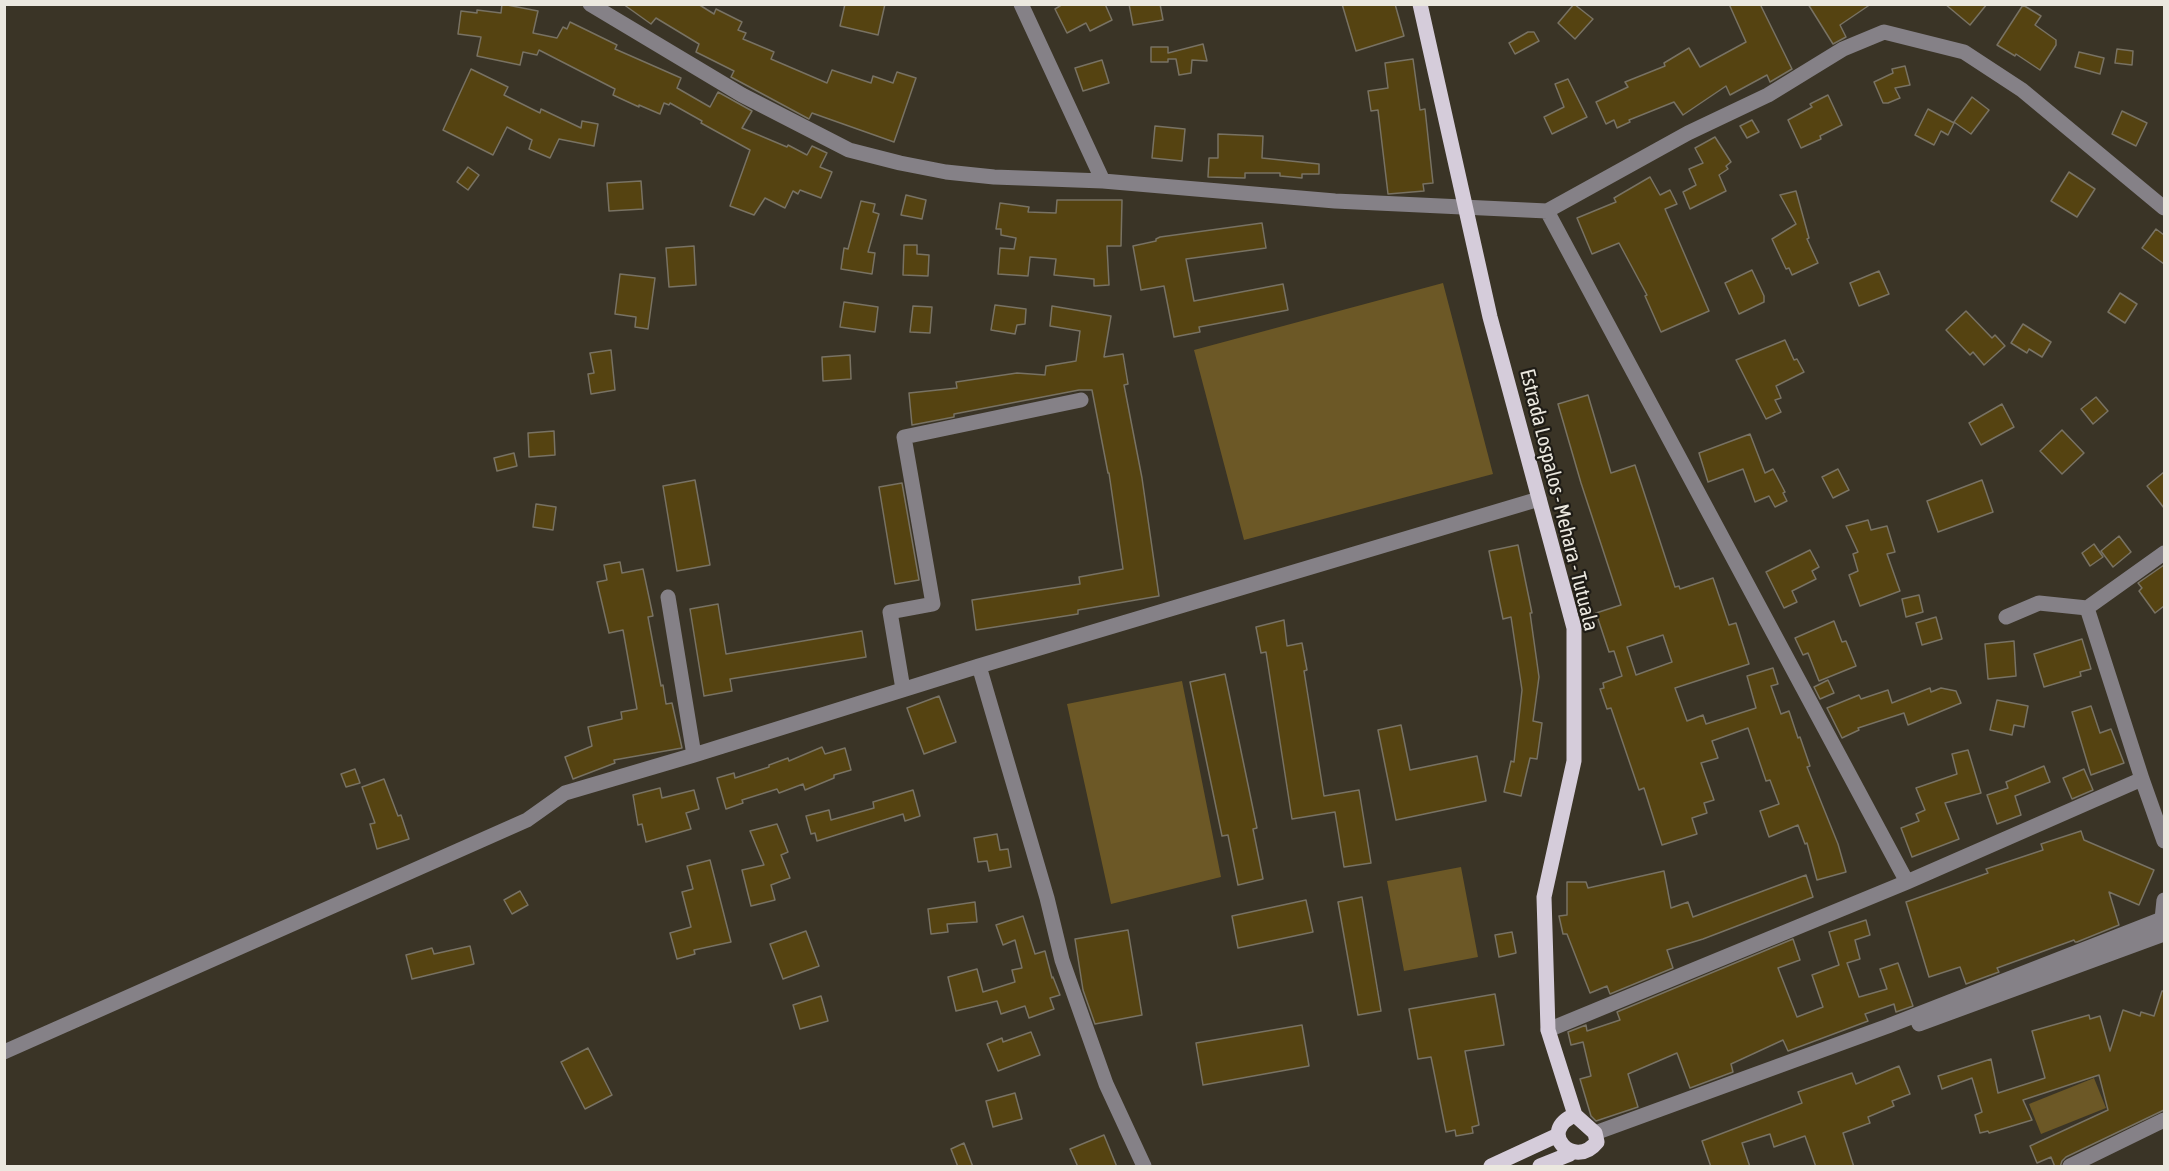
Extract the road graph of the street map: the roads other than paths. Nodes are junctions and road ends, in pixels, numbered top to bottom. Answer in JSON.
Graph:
{"nodes":[{"id":1,"x":591,"y":4,"type":"edge"},
{"id":2,"x":1021,"y":4,"type":"edge"},
{"id":3,"x":1420,"y":4,"type":"edge"},
{"id":4,"x":1103,"y":182,"type":"junction"},
{"id":5,"x":1464,"y":206,"type":"junction"},
{"id":6,"x":2164,"y":208,"type":"edge"},
{"id":7,"x":1547,"y":211,"type":"junction"},
{"id":8,"x":1082,"y":400,"type":"dead end"},
{"id":9,"x":1539,"y":499,"type":"junction"},
{"id":10,"x":2164,"y":553,"type":"edge"},
{"id":11,"x":668,"y":597,"type":"dead end"},
{"id":12,"x":2087,"y":608,"type":"junction"},
{"id":13,"x":2006,"y":617,"type":"dead end"},
{"id":14,"x":979,"y":666,"type":"junction"},
{"id":15,"x":903,"y":689,"type":"junction"},
{"id":16,"x":694,"y":755,"type":"junction"},
{"id":17,"x":2142,"y":779,"type":"junction"},
{"id":18,"x":2164,"y":841,"type":"edge"},
{"id":19,"x":1907,"y":882,"type":"junction"},
{"id":20,"x":2164,"y":900,"type":"edge"},
{"id":21,"x":2164,"y":924,"type":"edge"},
{"id":22,"x":1548,"y":1030,"type":"junction"},
{"id":23,"x":4,"y":1052,"type":"edge"},
{"id":24,"x":1575,"y":1115,"type":"junction"},
{"id":25,"x":2164,"y":1120,"type":"edge"},
{"id":26,"x":1557,"y":1135,"type":"junction"},
{"id":27,"x":1596,"y":1137,"type":"junction"},
{"id":28,"x":1580,"y":1159,"type":"edge"},
{"id":29,"x":1144,"y":1167,"type":"edge"},
{"id":30,"x":1491,"y":1167,"type":"edge"},
{"id":31,"x":1540,"y":1167,"type":"edge"},
{"id":32,"x":2070,"y":1167,"type":"edge"}],
"edges":[{"from":1,"to":4,"type":"street"},
{"from":2,"to":4,"type":"street"},
{"from":3,"to":5,"type":"main road","name":"Estrada Lospalos - Mehara - Tutuala"},
{"from":4,"to":5,"type":"street"},
{"from":5,"to":7,"type":"street"},
{"from":5,"to":9,"type":"main road","name":"Estrada Lospalos - Mehara - Tutuala"},
{"from":6,"to":7,"type":"street"},
{"from":7,"to":19,"type":"street"},
{"from":8,"to":15,"type":"street"},
{"from":9,"to":14,"type":"street"},
{"from":9,"to":22,"type":"main road","name":"Estrada Lospalos - Mehara - Tutuala"},
{"from":10,"to":12,"type":"street"},
{"from":11,"to":16,"type":"street"},
{"from":12,"to":13,"type":"street"},
{"from":12,"to":17,"type":"street"},
{"from":14,"to":15,"type":"street"},
{"from":14,"to":29,"type":"street"},
{"from":15,"to":16,"type":"street"},
{"from":16,"to":23,"type":"street"},
{"from":17,"to":18,"type":"street"},
{"from":17,"to":19,"type":"street"},
{"from":19,"to":22,"type":"street"},
{"from":20,"to":21,"type":"street"},
{"from":21,"to":27,"type":"street"},
{"from":22,"to":24,"type":"main road","name":"Estrada Lospalos - Mehara - Tutuala"},
{"from":24,"to":26,"type":"main road"},
{"from":24,"to":27,"type":"main road"},
{"from":25,"to":32,"type":"street"},
{"from":26,"to":28,"type":"main road"},
{"from":26,"to":30,"type":"main road"},
{"from":27,"to":28,"type":"main road"},
{"from":28,"to":31,"type":"main road"}]}
